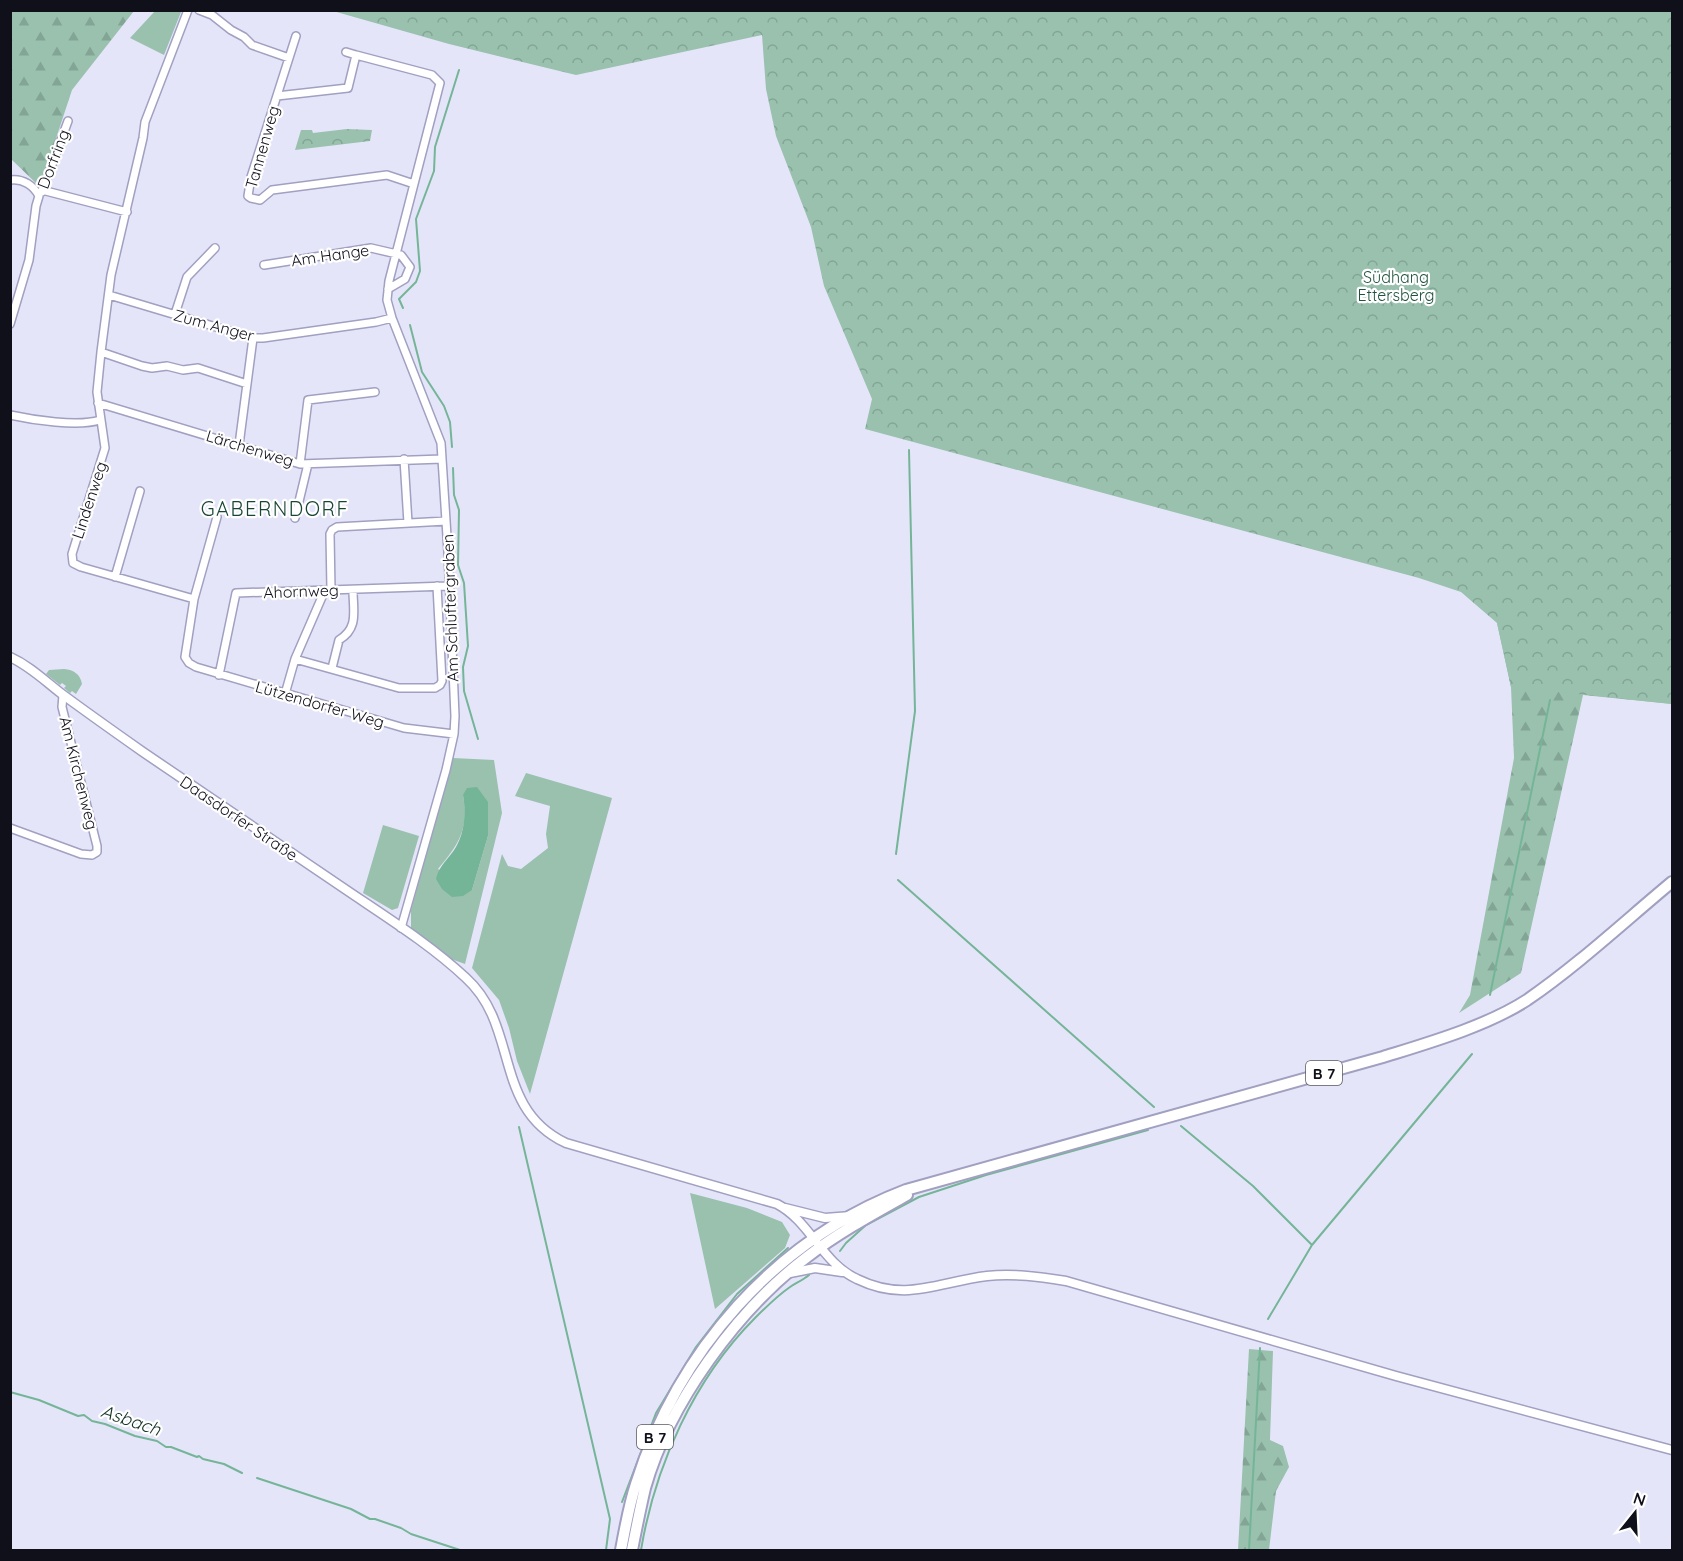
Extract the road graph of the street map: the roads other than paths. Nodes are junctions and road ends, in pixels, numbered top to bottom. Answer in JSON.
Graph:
{"nodes":[{"id":1,"x":188,"y":10,"type":"edge"},
{"id":2,"x":199,"y":10,"type":"edge"},
{"id":3,"x":296,"y":36,"type":"dead end"},
{"id":4,"x":346,"y":52,"type":"dead end"},
{"id":5,"x":356,"y":55,"type":"junction"},
{"id":6,"x":289,"y":58,"type":"junction"},
{"id":7,"x":277,"y":96,"type":"junction"},
{"id":8,"x":68,"y":121,"type":"dead end"},
{"id":9,"x":10,"y":180,"type":"edge"},
{"id":10,"x":414,"y":184,"type":"junction"},
{"id":11,"x":41,"y":193,"type":"junction"},
{"id":12,"x":127,"y":212,"type":"junction"},
{"id":13,"x":215,"y":248,"type":"dead end"},
{"id":14,"x":397,"y":253,"type":"junction"},
{"id":15,"x":264,"y":265,"type":"dead end"},
{"id":16,"x":388,"y":289,"type":"junction"},
{"id":17,"x":109,"y":295,"type":"junction"},
{"id":18,"x":175,"y":314,"type":"junction"},
{"id":19,"x":392,"y":318,"type":"junction"},
{"id":20,"x":10,"y":324,"type":"edge"},
{"id":21,"x":253,"y":338,"type":"junction"},
{"id":22,"x":101,"y":352,"type":"junction"},
{"id":23,"x":247,"y":384,"type":"junction"},
{"id":24,"x":375,"y":392,"type":"dead end"},
{"id":25,"x":98,"y":403,"type":"junction"},
{"id":26,"x":10,"y":416,"type":"edge"},
{"id":27,"x":100,"y":420,"type":"junction"},
{"id":28,"x":239,"y":445,"type":"junction"},
{"id":29,"x":404,"y":459,"type":"junction"},
{"id":30,"x":442,"y":459,"type":"junction"},
{"id":31,"x":304,"y":464,"type":"junction"},
{"id":32,"x":140,"y":490,"type":"dead end"},
{"id":33,"x":217,"y":517,"type":"dead end"},
{"id":34,"x":296,"y":518,"type":"dead end"},
{"id":35,"x":446,"y":521,"type":"junction"},
{"id":36,"x":408,"y":523,"type":"junction"},
{"id":37,"x":115,"y":577,"type":"junction"},
{"id":38,"x":437,"y":586,"type":"junction"},
{"id":39,"x":448,"y":586,"type":"junction"},
{"id":40,"x":328,"y":590,"type":"junction"},
{"id":41,"x":353,"y":590,"type":"junction"},
{"id":42,"x":194,"y":599,"type":"junction"},
{"id":43,"x":11,"y":657,"type":"edge"},
{"id":44,"x":295,"y":659,"type":"junction"},
{"id":45,"x":332,"y":669,"type":"junction"},
{"id":46,"x":219,"y":675,"type":"junction"},
{"id":47,"x":285,"y":694,"type":"junction"},
{"id":48,"x":63,"y":695,"type":"junction"},
{"id":49,"x":454,"y":734,"type":"junction"},
{"id":50,"x":10,"y":828,"type":"edge"},
{"id":51,"x":1672,"y":882,"type":"edge"},
{"id":52,"x":401,"y":928,"type":"junction"},
{"id":53,"x":934,"y":1182,"type":"junction"},
{"id":54,"x":783,"y":1207,"type":"junction"},
{"id":55,"x":852,"y":1216,"type":"junction"},
{"id":56,"x":816,"y":1243,"type":"junction"},
{"id":57,"x":845,"y":1272,"type":"junction"},
{"id":58,"x":786,"y":1274,"type":"junction"},
{"id":59,"x":1672,"y":1450,"type":"edge"},
{"id":60,"x":621,"y":1551,"type":"edge"},
{"id":61,"x":632,"y":1551,"type":"edge"}],
"edges":[{"from":1,"to":12,"type":"street","name":"Lindenweg"},
{"from":2,"to":6,"type":"street"},
{"from":3,"to":6,"type":"street","name":"Tannenweg"},
{"from":4,"to":5,"type":"street"},
{"from":5,"to":7,"type":"street"},
{"from":5,"to":10,"type":"street","name":"Am Schluftergraben"},
{"from":6,"to":7,"type":"street","name":"Tannenweg"},
{"from":7,"to":10,"type":"street","name":"Tannenweg"},
{"from":8,"to":11,"type":"street","name":"Dorfring"},
{"from":9,"to":11,"type":"street","name":"Dorfring"},
{"from":10,"to":14,"type":"street","name":"Am Schluftergraben"},
{"from":11,"to":12,"type":"street"},
{"from":11,"to":20,"type":"street","name":"Dorfring"},
{"from":12,"to":17,"type":"street","name":"Lindenweg"},
{"from":13,"to":18,"type":"street"},
{"from":14,"to":15,"type":"street","name":"Am Hange"},
{"from":14,"to":16,"type":"street","name":"Am Schluftergraben"},
{"from":14,"to":16,"type":"street"},
{"from":16,"to":19,"type":"street","name":"Am Schluftergraben"},
{"from":17,"to":18,"type":"street","name":"Zum Anger"},
{"from":17,"to":22,"type":"street","name":"Lindenweg"},
{"from":18,"to":21,"type":"street","name":"Zum Anger"},
{"from":19,"to":21,"type":"street","name":"Zum Anger"},
{"from":19,"to":30,"type":"street","name":"Am Schluftergraben"},
{"from":21,"to":23,"type":"street"},
{"from":22,"to":23,"type":"street"},
{"from":22,"to":25,"type":"street","name":"Lindenweg"},
{"from":23,"to":28,"type":"street"},
{"from":24,"to":31,"type":"street"},
{"from":25,"to":27,"type":"street","name":"Lindenweg"},
{"from":25,"to":28,"type":"street","name":"Lärchenweg"},
{"from":26,"to":27,"type":"street"},
{"from":27,"to":37,"type":"street","name":"Lindenweg"},
{"from":28,"to":31,"type":"street","name":"Lärchenweg"},
{"from":29,"to":30,"type":"street","name":"Lärchenweg"},
{"from":29,"to":31,"type":"street","name":"Lärchenweg"},
{"from":29,"to":36,"type":"street"},
{"from":30,"to":35,"type":"street","name":"Am Schluftergraben"},
{"from":31,"to":34,"type":"street"},
{"from":32,"to":37,"type":"street"},
{"from":33,"to":42,"type":"street"},
{"from":35,"to":36,"type":"street"},
{"from":35,"to":39,"type":"street","name":"Am Schluftergraben"},
{"from":36,"to":40,"type":"street"},
{"from":37,"to":42,"type":"street","name":"Lindenweg"},
{"from":38,"to":39,"type":"street","name":"Ahornweg"},
{"from":38,"to":41,"type":"street","name":"Ahornweg"},
{"from":38,"to":45,"type":"street"},
{"from":39,"to":49,"type":"street","name":"Am Schluftergraben"},
{"from":40,"to":41,"type":"street","name":"Ahornweg"},
{"from":40,"to":44,"type":"street"},
{"from":40,"to":46,"type":"street","name":"Ahornweg"},
{"from":41,"to":45,"type":"street"},
{"from":42,"to":46,"type":"street","name":"Lützendorfer Weg"},
{"from":43,"to":48,"type":"street","name":"Daasdorfer Straße"},
{"from":44,"to":45,"type":"street"},
{"from":44,"to":47,"type":"street"},
{"from":46,"to":47,"type":"street","name":"Lützendorfer Weg"},
{"from":47,"to":49,"type":"street","name":"Lützendorfer Weg"},
{"from":48,"to":50,"type":"street","name":"Am Kirchenweg"},
{"from":48,"to":52,"type":"street","name":"Daasdorfer Straße"},
{"from":49,"to":52,"type":"street","name":"Am Schluftergraben"},
{"from":51,"to":53,"type":"main road","number":"B 7"},
{"from":52,"to":54,"type":"street","name":"Daasdorfer Straße"},
{"from":53,"to":55,"type":"main road","number":"B 7"},
{"from":53,"to":56,"type":"main road","number":"B 7"},
{"from":54,"to":55,"type":"street","name":"Daasdorfer Straße"},
{"from":54,"to":56,"type":"street"},
{"from":55,"to":56,"type":"main road","number":"B 7"},
{"from":56,"to":57,"type":"street"},
{"from":56,"to":58,"type":"main road","number":"B 7"},
{"from":56,"to":60,"type":"main road","number":"B 7"},
{"from":57,"to":58,"type":"street"},
{"from":57,"to":59,"type":"street"},
{"from":58,"to":61,"type":"main road","number":"B 7"}]}
